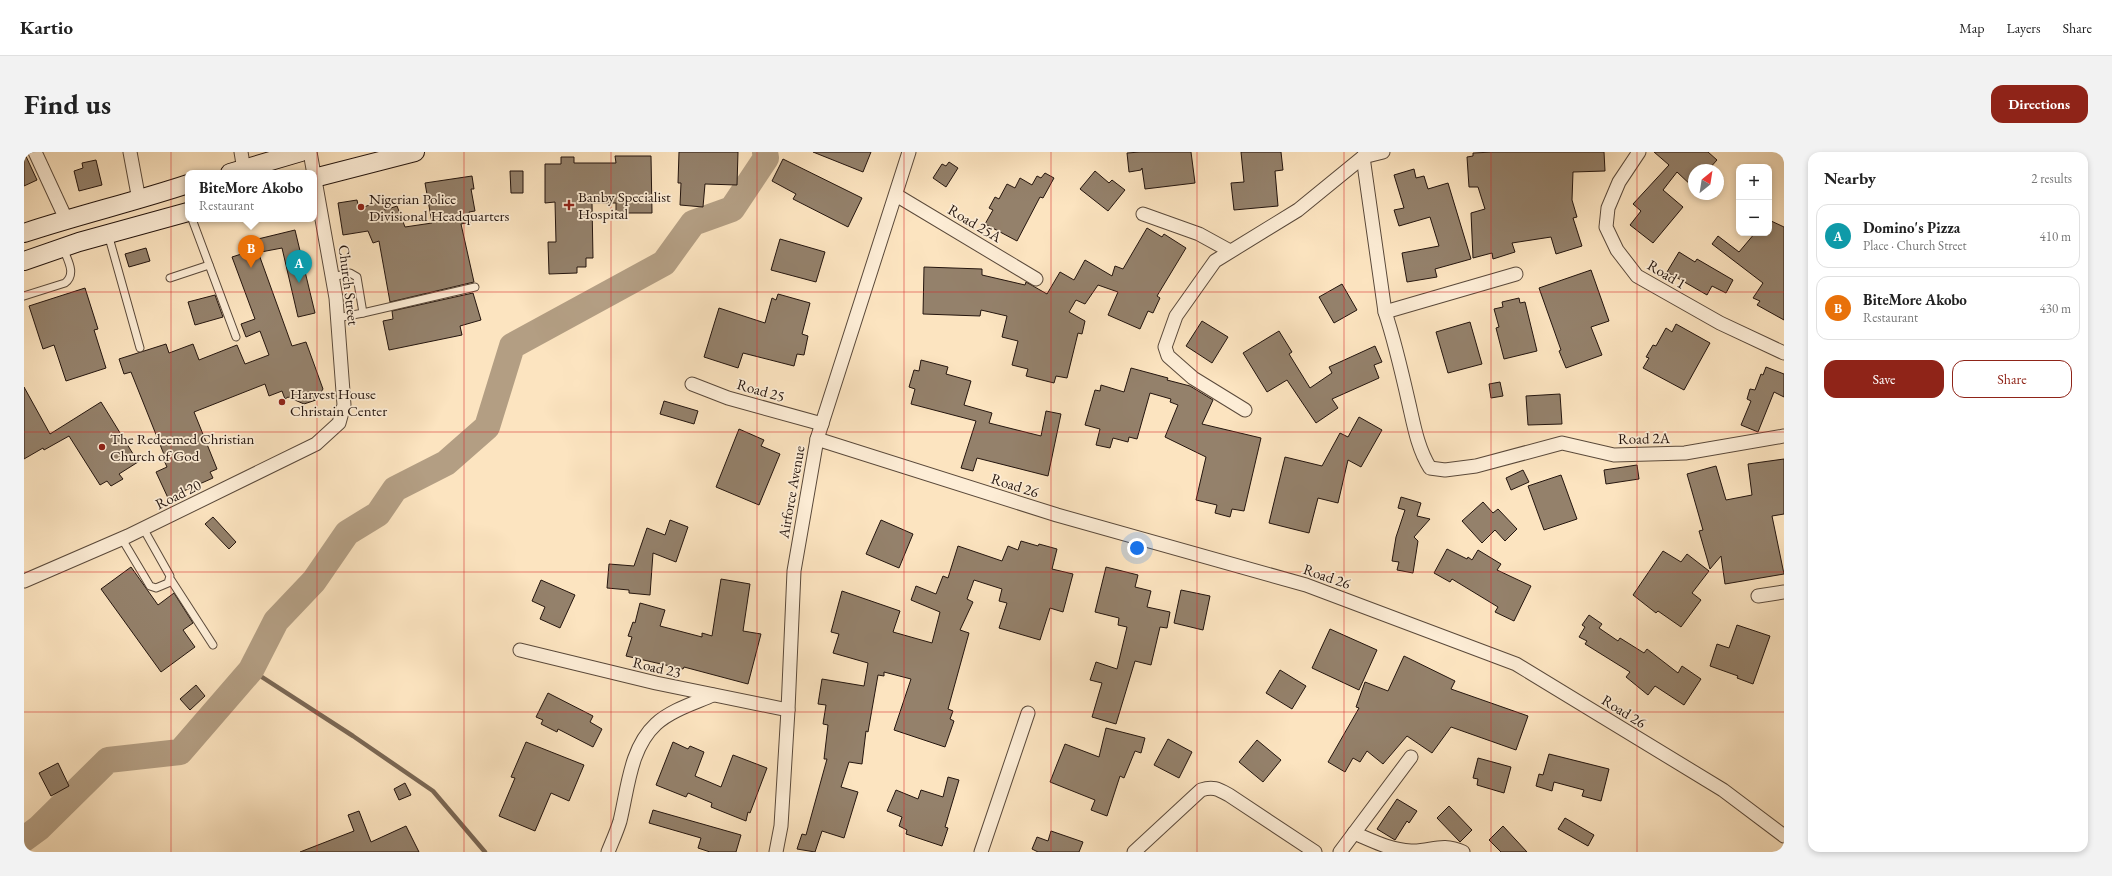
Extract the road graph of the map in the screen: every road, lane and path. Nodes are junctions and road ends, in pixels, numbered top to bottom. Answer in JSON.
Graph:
{"nodes":[{"id":1,"x":35,"y":152,"type":"edge"},
{"id":2,"x":130,"y":152,"type":"edge"},
{"id":3,"x":241,"y":152,"type":"edge"},
{"id":4,"x":301,"y":152,"type":"edge"},
{"id":5,"x":310,"y":152,"type":"edge"},
{"id":6,"x":415,"y":152,"type":"edge"},
{"id":7,"x":910,"y":152,"type":"edge"},
{"id":8,"x":1383,"y":152,"type":"edge"},
{"id":9,"x":1639,"y":152,"type":"edge"},
{"id":10,"x":1363,"y":157,"type":"junction"},
{"id":11,"x":237,"y":170,"type":"edge"},
{"id":12,"x":240,"y":170,"type":"edge"},
{"id":13,"x":313,"y":170,"type":"edge"},
{"id":14,"x":317,"y":177,"type":"edge"},
{"id":15,"x":185,"y":185,"type":"edge"},
{"id":16,"x":317,"y":190,"type":"edge"},
{"id":17,"x":896,"y":195,"type":"junction"},
{"id":18,"x":139,"y":200,"type":"junction"},
{"id":19,"x":185,"y":213,"type":"edge"},
{"id":20,"x":1143,"y":214,"type":"dead end"},
{"id":21,"x":66,"y":219,"type":"junction"},
{"id":22,"x":193,"y":222,"type":"edge"},
{"id":23,"x":24,"y":233,"type":"edge"},
{"id":24,"x":108,"y":234,"type":"junction"},
{"id":25,"x":63,"y":248,"type":"junction"},
{"id":26,"x":1230,"y":251,"type":"junction"},
{"id":27,"x":24,"y":261,"type":"edge"},
{"id":28,"x":209,"y":265,"type":"junction"},
{"id":29,"x":1516,"y":274,"type":"dead end"},
{"id":30,"x":332,"y":277,"type":"junction"},
{"id":31,"x":170,"y":278,"type":"dead end"},
{"id":32,"x":1036,"y":279,"type":"dead end"},
{"id":33,"x":474,"y":287,"type":"dead end"},
{"id":34,"x":24,"y":296,"type":"edge"},
{"id":35,"x":1385,"y":312,"type":"junction"},
{"id":36,"x":363,"y":313,"type":"junction"},
{"id":37,"x":337,"y":318,"type":"junction"},
{"id":38,"x":236,"y":337,"type":"dead end"},
{"id":39,"x":140,"y":348,"type":"dead end"},
{"id":40,"x":1784,"y":353,"type":"edge"},
{"id":41,"x":692,"y":384,"type":"dead end"},
{"id":42,"x":1245,"y":410,"type":"dead end"},
{"id":43,"x":338,"y":423,"type":"joint"},
{"id":44,"x":822,"y":424,"type":"junction"},
{"id":45,"x":1784,"y":436,"type":"edge"},
{"id":46,"x":817,"y":439,"type":"junction"},
{"id":47,"x":143,"y":528,"type":"junction"},
{"id":48,"x":122,"y":538,"type":"junction"},
{"id":49,"x":171,"y":580,"type":"junction"},
{"id":50,"x":24,"y":581,"type":"edge"},
{"id":51,"x":1784,"y":592,"type":"edge"},
{"id":52,"x":1758,"y":596,"type":"dead end"},
{"id":53,"x":213,"y":645,"type":"dead end"},
{"id":54,"x":520,"y":650,"type":"dead end"},
{"id":55,"x":714,"y":695,"type":"junction"},
{"id":56,"x":788,"y":710,"type":"junction"},
{"id":57,"x":1028,"y":713,"type":"dead end"},
{"id":58,"x":1411,"y":757,"type":"dead end"},
{"id":59,"x":1354,"y":833,"type":"junction"},
{"id":60,"x":1784,"y":836,"type":"edge"},
{"id":61,"x":608,"y":852,"type":"edge"},
{"id":62,"x":776,"y":852,"type":"edge"},
{"id":63,"x":981,"y":852,"type":"edge"},
{"id":64,"x":1134,"y":852,"type":"edge"},
{"id":65,"x":1315,"y":852,"type":"edge"},
{"id":66,"x":1340,"y":852,"type":"edge"},
{"id":67,"x":1463,"y":852,"type":"edge"}],
"edges":[{"from":1,"to":21,"type":"street"},
{"from":2,"to":18,"type":"street"},
{"from":3,"to":11,"type":"street"},
{"from":4,"to":12,"type":"main road"},
{"from":5,"to":13,"type":"street","name":"Church Street"},
{"from":6,"to":14,"type":"main road"},
{"from":7,"to":17,"type":"street","name":"Airforce Avenue"},
{"from":8,"to":10,"type":"street"},
{"from":9,"to":40,"type":"street","name":"Road 1"},
{"from":10,"to":26,"type":"street"},
{"from":10,"to":35,"type":"street"},
{"from":15,"to":18,"type":"main road"},
{"from":16,"to":30,"type":"street","name":"Church Street"},
{"from":17,"to":32,"type":"street","name":"Road 25A"},
{"from":17,"to":44,"type":"street","name":"Airforce Avenue"},
{"from":18,"to":21,"type":"main road"},
{"from":19,"to":24,"type":"main road"},
{"from":20,"to":26,"type":"street"},
{"from":21,"to":23,"type":"main road"},
{"from":22,"to":28,"type":"lane"},
{"from":24,"to":25,"type":"main road"},
{"from":24,"to":39,"type":"lane"},
{"from":25,"to":27,"type":"main road"},
{"from":25,"to":34,"type":"lane"},
{"from":26,"to":42,"type":"street"},
{"from":28,"to":31,"type":"lane"},
{"from":28,"to":38,"type":"lane"},
{"from":29,"to":35,"type":"street"},
{"from":30,"to":36,"type":"lane"},
{"from":30,"to":37,"type":"street","name":"Church Street"},
{"from":33,"to":36,"type":"lane"},
{"from":35,"to":45,"type":"street","name":"Road 2A"},
{"from":36,"to":37,"type":"lane"},
{"from":37,"to":43,"type":"street","name":"Church Street"},
{"from":41,"to":44,"type":"street","name":"Road 25"},
{"from":43,"to":47,"type":"street","name":"Road 20"},
{"from":44,"to":46,"type":"street","name":"Airforce Avenue"},
{"from":46,"to":56,"type":"street","name":"Airforce Avenue"},
{"from":46,"to":60,"type":"street","name":"Road 26"},
{"from":47,"to":48,"type":"street","name":"Road 20"},
{"from":47,"to":49,"type":"lane"},
{"from":48,"to":49,"type":"lane"},
{"from":48,"to":50,"type":"street","name":"Road 20"},
{"from":49,"to":53,"type":"lane"},
{"from":51,"to":52,"type":"street"},
{"from":54,"to":55,"type":"street","name":"Road 23"},
{"from":55,"to":56,"type":"street","name":"Road 23"},
{"from":55,"to":61,"type":"street"},
{"from":56,"to":62,"type":"street","name":"Airforce Avenue"},
{"from":57,"to":63,"type":"street"},
{"from":58,"to":59,"type":"street"},
{"from":59,"to":66,"type":"street"},
{"from":59,"to":67,"type":"street"},
{"from":64,"to":65,"type":"street"}]}
